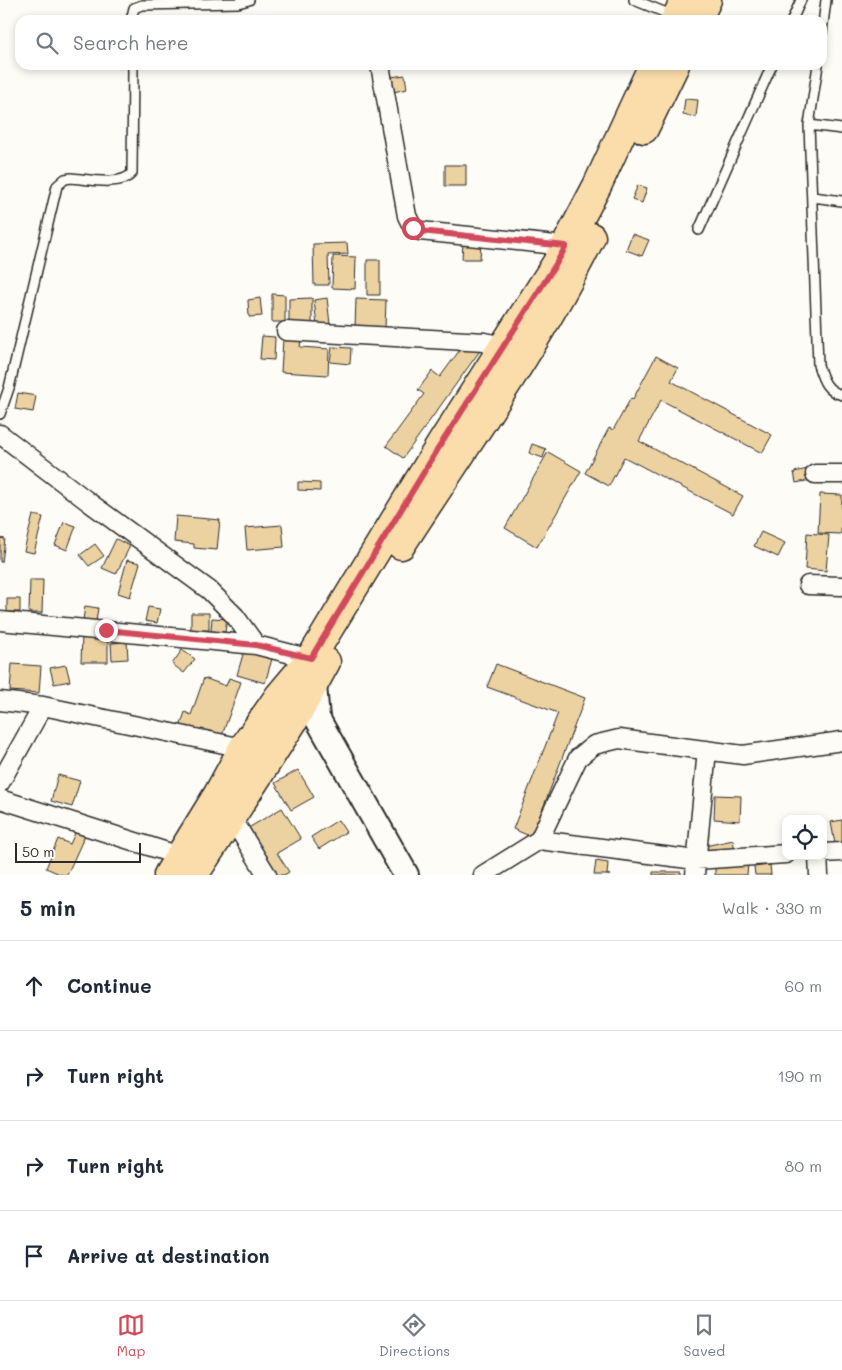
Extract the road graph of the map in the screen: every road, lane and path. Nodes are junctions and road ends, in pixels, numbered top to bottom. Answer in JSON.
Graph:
{"nodes":[{"id":1,"x":249,"y":0,"type":"edge"},
{"id":2,"x":634,"y":0,"type":"edge"},
{"id":3,"x":708,"y":0,"type":"edge"},
{"id":4,"x":801,"y":0,"type":"edge"},
{"id":5,"x":826,"y":0,"type":"edge"},
{"id":6,"x":132,"y":15,"type":"edge"},
{"id":7,"x":684,"y":15,"type":"edge"},
{"id":8,"x":794,"y":15,"type":"edge"},
{"id":9,"x":824,"y":15,"type":"edge"},
{"id":10,"x":133,"y":70,"type":"edge"},
{"id":11,"x":381,"y":70,"type":"edge"},
{"id":12,"x":652,"y":70,"type":"edge"},
{"id":13,"x":673,"y":70,"type":"edge"},
{"id":14,"x":770,"y":70,"type":"edge"},
{"id":15,"x":817,"y":70,"type":"edge"},
{"id":16,"x":810,"y":125,"type":"junction"},
{"id":17,"x":842,"y":129,"type":"edge"},
{"id":18,"x":813,"y":197,"type":"junction"},
{"id":19,"x":842,"y":201,"type":"edge"},
{"id":20,"x":699,"y":230,"type":"dead end"},
{"id":21,"x":566,"y":246,"type":"junction"},
{"id":22,"x":286,"y":331,"type":"dead end"},
{"id":23,"x":513,"y":352,"type":"junction"},
{"id":24,"x":842,"y":395,"type":"edge"},
{"id":25,"x":0,"y":414,"type":"edge"},
{"id":26,"x":0,"y":434,"type":"edge"},
{"id":27,"x":815,"y":474,"type":"dead end"},
{"id":28,"x":842,"y":474,"type":"edge"},
{"id":29,"x":808,"y":585,"type":"dead end"},
{"id":30,"x":842,"y":586,"type":"edge"},
{"id":31,"x":0,"y":622,"type":"edge"},
{"id":32,"x":256,"y":645,"type":"junction"},
{"id":33,"x":319,"y":667,"type":"junction"},
{"id":34,"x":0,"y":701,"type":"edge"},
{"id":35,"x":43,"y":706,"type":"junction"},
{"id":36,"x":842,"y":741,"type":"edge"},
{"id":37,"x":244,"y":748,"type":"junction"},
{"id":38,"x":707,"y":750,"type":"junction"},
{"id":39,"x":0,"y":783,"type":"edge"},
{"id":40,"x":0,"y":799,"type":"edge"},
{"id":41,"x":224,"y":806,"type":"junction"},
{"id":42,"x":539,"y":840,"type":"junction"},
{"id":43,"x":842,"y":852,"type":"edge"},
{"id":44,"x":827,"y":853,"type":"edge"},
{"id":45,"x":782,"y":855,"type":"edge"},
{"id":46,"x":818,"y":860,"type":"edge"},
{"id":47,"x":695,"y":868,"type":"edge"},
{"id":48,"x":181,"y":869,"type":"edge"},
{"id":49,"x":267,"y":875,"type":"edge"},
{"id":50,"x":406,"y":875,"type":"edge"},
{"id":51,"x":483,"y":875,"type":"edge"},
{"id":52,"x":819,"y":875,"type":"edge"}],
"edges":[{"from":1,"to":6,"type":"lane"},
{"from":2,"to":7,"type":"lane"},
{"from":3,"to":7,"type":"main road"},
{"from":4,"to":8,"type":"lane"},
{"from":5,"to":9,"type":"lane"},
{"from":10,"to":25,"type":"lane"},
{"from":11,"to":21,"type":"street"},
{"from":12,"to":21,"type":"main road"},
{"from":13,"to":23,"type":"main road"},
{"from":14,"to":20,"type":"lane"},
{"from":15,"to":16,"type":"lane"},
{"from":16,"to":17,"type":"lane"},
{"from":16,"to":18,"type":"lane"},
{"from":18,"to":19,"type":"lane"},
{"from":18,"to":24,"type":"lane"},
{"from":21,"to":23,"type":"main road"},
{"from":22,"to":23,"type":"street"},
{"from":23,"to":33,"type":"main road"},
{"from":26,"to":32,"type":"street"},
{"from":27,"to":28,"type":"street"},
{"from":29,"to":30,"type":"street"},
{"from":31,"to":32,"type":"street"},
{"from":32,"to":33,"type":"street"},
{"from":33,"to":37,"type":"main road"},
{"from":33,"to":41,"type":"main road"},
{"from":33,"to":50,"type":"street"},
{"from":34,"to":35,"type":"street"},
{"from":35,"to":37,"type":"street"},
{"from":35,"to":39,"type":"street"},
{"from":36,"to":38,"type":"street"},
{"from":37,"to":41,"type":"main road"},
{"from":38,"to":42,"type":"street"},
{"from":38,"to":47,"type":"street"},
{"from":40,"to":48,"type":"street"},
{"from":41,"to":48,"type":"main road"},
{"from":41,"to":49,"type":"street"},
{"from":42,"to":47,"type":"street"},
{"from":42,"to":51,"type":"street"},
{"from":43,"to":44,"type":"street"},
{"from":45,"to":47,"type":"street"},
{"from":46,"to":52,"type":"street"}]}
